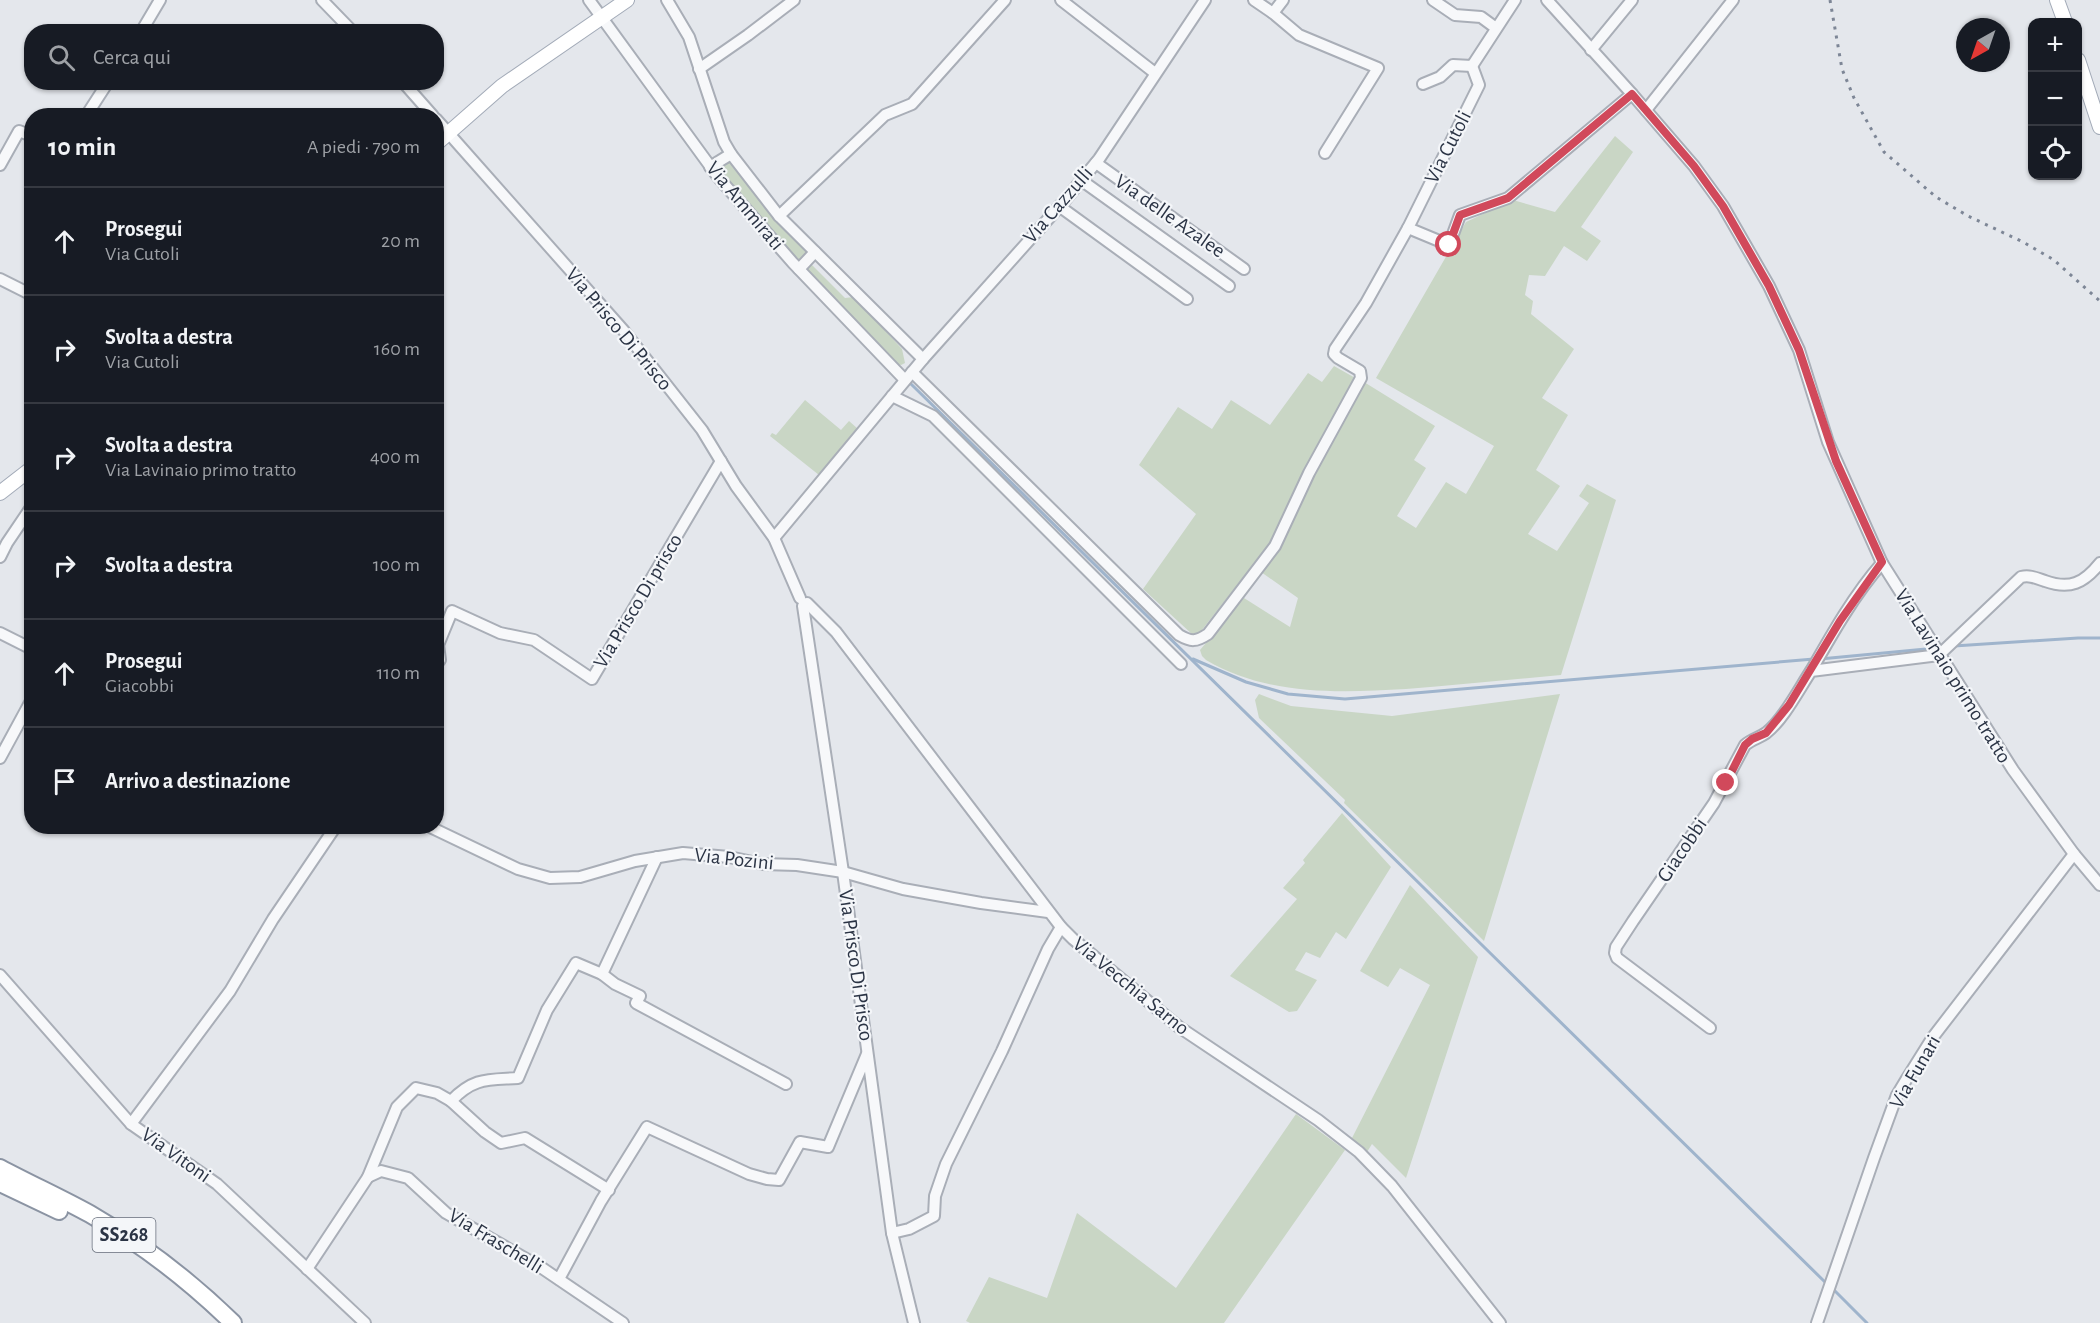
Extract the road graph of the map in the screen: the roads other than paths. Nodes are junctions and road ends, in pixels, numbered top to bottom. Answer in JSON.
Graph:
{"nodes":[{"id":1,"x":160,"y":0,"type":"edge"},
{"id":2,"x":322,"y":0,"type":"edge"},
{"id":3,"x":589,"y":0,"type":"edge"},
{"id":4,"x":627,"y":0,"type":"edge"},
{"id":5,"x":667,"y":0,"type":"edge"},
{"id":6,"x":794,"y":0,"type":"edge"},
{"id":7,"x":1005,"y":0,"type":"edge"},
{"id":8,"x":1061,"y":0,"type":"edge"},
{"id":9,"x":1205,"y":0,"type":"edge"},
{"id":10,"x":1254,"y":0,"type":"edge"},
{"id":11,"x":1283,"y":0,"type":"edge"},
{"id":12,"x":1433,"y":0,"type":"edge"},
{"id":13,"x":1515,"y":0,"type":"edge"},
{"id":14,"x":1547,"y":0,"type":"edge"},
{"id":15,"x":1632,"y":0,"type":"edge"},
{"id":16,"x":1733,"y":0,"type":"edge"},
{"id":17,"x":2058,"y":0,"type":"edge"},
{"id":18,"x":1273,"y":13,"type":"junction"},
{"id":19,"x":600,"y":18,"type":"junction"},
{"id":20,"x":2064,"y":18,"type":"edge"},
{"id":21,"x":146,"y":24,"type":"edge"},
{"id":22,"x":345,"y":24,"type":"edge"},
{"id":23,"x":1496,"y":28,"type":"junction"},
{"id":24,"x":1592,"y":50,"type":"junction"},
{"id":25,"x":1472,"y":66,"type":"junction"},
{"id":26,"x":699,"y":69,"type":"junction"},
{"id":27,"x":2082,"y":72,"type":"edge"},
{"id":28,"x":1155,"y":73,"type":"junction"},
{"id":29,"x":1423,"y":84,"type":"dead end"},
{"id":30,"x":103,"y":90,"type":"edge"},
{"id":31,"x":410,"y":90,"type":"edge"},
{"id":32,"x":1632,"y":94,"type":"junction"},
{"id":33,"x":91,"y":108,"type":"edge"},
{"id":34,"x":426,"y":108,"type":"edge"},
{"id":35,"x":1646,"y":110,"type":"junction"},
{"id":36,"x":2100,"y":127,"type":"edge"},
{"id":37,"x":444,"y":128,"type":"edge"},
{"id":38,"x":24,"y":132,"type":"edge"},
{"id":39,"x":448,"y":133,"type":"junction"},
{"id":40,"x":444,"y":137,"type":"edge"},
{"id":41,"x":1325,"y":153,"type":"dead end"},
{"id":42,"x":731,"y":154,"type":"junction"},
{"id":43,"x":1096,"y":163,"type":"junction"},
{"id":44,"x":0,"y":165,"type":"edge"},
{"id":45,"x":710,"y":167,"type":"junction"},
{"id":46,"x":1081,"y":180,"type":"junction"},
{"id":47,"x":1059,"y":206,"type":"junction"},
{"id":48,"x":779,"y":216,"type":"junction"},
{"id":49,"x":1407,"y":228,"type":"junction"},
{"id":50,"x":815,"y":252,"type":"junction"},
{"id":51,"x":799,"y":269,"type":"junction"},
{"id":52,"x":1244,"y":269,"type":"dead end"},
{"id":53,"x":0,"y":279,"type":"edge"},
{"id":54,"x":1229,"y":286,"type":"dead end"},
{"id":55,"x":24,"y":291,"type":"edge"},
{"id":56,"x":1187,"y":299,"type":"dead end"},
{"id":57,"x":1335,"y":349,"type":"joint"},
{"id":58,"x":923,"y":359,"type":"junction"},
{"id":59,"x":909,"y":376,"type":"junction"},
{"id":60,"x":892,"y":396,"type":"junction"},
{"id":61,"x":721,"y":461,"type":"junction"},
{"id":62,"x":24,"y":474,"type":"edge"},
{"id":63,"x":0,"y":493,"type":"edge"},
{"id":64,"x":24,"y":518,"type":"edge"},
{"id":65,"x":774,"y":538,"type":"junction"},
{"id":66,"x":0,"y":558,"type":"edge"},
{"id":67,"x":1882,"y":562,"type":"junction"},
{"id":68,"x":2100,"y":563,"type":"edge"},
{"id":69,"x":803,"y":602,"type":"junction"},
{"id":70,"x":444,"y":631,"type":"edge"},
{"id":71,"x":0,"y":633,"type":"edge"},
{"id":72,"x":24,"y":645,"type":"edge"},
{"id":73,"x":1939,"y":655,"type":"junction"},
{"id":74,"x":1181,"y":664,"type":"dead end"},
{"id":75,"x":1813,"y":668,"type":"junction"},
{"id":76,"x":24,"y":714,"type":"edge"},
{"id":77,"x":0,"y":758,"type":"edge"},
{"id":78,"x":331,"y":834,"type":"edge"},
{"id":79,"x":444,"y":834,"type":"edge"},
{"id":80,"x":2074,"y":854,"type":"junction"},
{"id":81,"x":657,"y":857,"type":"junction"},
{"id":82,"x":843,"y":872,"type":"junction"},
{"id":83,"x":2100,"y":885,"type":"edge"},
{"id":84,"x":1048,"y":912,"type":"junction"},
{"id":85,"x":1061,"y":927,"type":"junction"},
{"id":86,"x":602,"y":974,"type":"junction"},
{"id":87,"x":0,"y":975,"type":"edge"},
{"id":88,"x":1710,"y":1028,"type":"dead end"},
{"id":89,"x":868,"y":1052,"type":"junction"},
{"id":90,"x":786,"y":1084,"type":"dead end"},
{"id":91,"x":451,"y":1101,"type":"junction"},
{"id":92,"x":131,"y":1124,"type":"junction"},
{"id":93,"x":0,"y":1168,"type":"edge"},
{"id":94,"x":368,"y":1177,"type":"junction"},
{"id":95,"x":0,"y":1183,"type":"edge"},
{"id":96,"x":609,"y":1190,"type":"junction"},
{"id":97,"x":892,"y":1233,"type":"junction"},
{"id":98,"x":307,"y":1269,"type":"junction"},
{"id":99,"x":559,"y":1279,"type":"junction"},
{"id":100,"x":217,"y":1323,"type":"edge"},
{"id":101,"x":233,"y":1323,"type":"edge"},
{"id":102,"x":364,"y":1323,"type":"edge"},
{"id":103,"x":623,"y":1323,"type":"edge"},
{"id":104,"x":914,"y":1323,"type":"edge"},
{"id":105,"x":1500,"y":1323,"type":"edge"},
{"id":106,"x":1817,"y":1323,"type":"edge"}],
"edges":[{"from":1,"to":21,"type":"street"},
{"from":2,"to":22,"type":"street"},
{"from":3,"to":19,"type":"street","name":"Via Ammirati"},
{"from":4,"to":19,"type":"main road"},
{"from":5,"to":26,"type":"street","name":"Via Ammirati"},
{"from":6,"to":26,"type":"street"},
{"from":7,"to":48,"type":"street"},
{"from":8,"to":28,"type":"street"},
{"from":9,"to":28,"type":"street","name":"Via Cazzulli"},
{"from":10,"to":18,"type":"street"},
{"from":11,"to":18,"type":"street"},
{"from":12,"to":23,"type":"street"},
{"from":13,"to":23,"type":"street"},
{"from":14,"to":24,"type":"street","name":"Via Lavinaio primo tratto"},
{"from":15,"to":24,"type":"street"},
{"from":16,"to":35,"type":"street"},
{"from":17,"to":20,"type":"main road"},
{"from":18,"to":41,"type":"street"},
{"from":19,"to":39,"type":"main road"},
{"from":19,"to":45,"type":"street","name":"Via Ammirati"},
{"from":23,"to":25,"type":"street"},
{"from":24,"to":32,"type":"street","name":"Via Lavinaio primo tratto"},
{"from":25,"to":29,"type":"street"},
{"from":25,"to":49,"type":"street","name":"Via Cutoli"},
{"from":26,"to":42,"type":"street","name":"Via Ammirati"},
{"from":27,"to":36,"type":"main road"},
{"from":28,"to":43,"type":"street","name":"Via Cazzulli"},
{"from":30,"to":33,"type":"street"},
{"from":31,"to":34,"type":"street"},
{"from":32,"to":35,"type":"street","name":"Via Lavinaio primo tratto"},
{"from":32,"to":49,"type":"street"},
{"from":35,"to":67,"type":"street","name":"Via Lavinaio primo tratto"},
{"from":37,"to":39,"type":"street","name":"Via Prisco Di Prisco"},
{"from":38,"to":44,"type":"street"},
{"from":39,"to":40,"type":"main road"},
{"from":39,"to":61,"type":"street","name":"Via Prisco Di Prisco"},
{"from":42,"to":45,"type":"street"},
{"from":42,"to":48,"type":"street","name":"Via Ammirati"},
{"from":43,"to":46,"type":"street","name":"Via Cazzulli"},
{"from":43,"to":52,"type":"street","name":"Via delle Azalee"},
{"from":45,"to":51,"type":"street","name":"Via Ammirati"},
{"from":46,"to":47,"type":"street","name":"Via Cazzulli"},
{"from":46,"to":54,"type":"street"},
{"from":47,"to":56,"type":"street"},
{"from":47,"to":58,"type":"street","name":"Via Cazzulli"},
{"from":48,"to":50,"type":"street","name":"Via Ammirati"},
{"from":49,"to":57,"type":"street","name":"Via Cutoli"},
{"from":50,"to":51,"type":"street"},
{"from":50,"to":58,"type":"street","name":"Via Ammirati"},
{"from":51,"to":59,"type":"street","name":"Via Ammirati"},
{"from":53,"to":55,"type":"street"},
{"from":57,"to":59,"type":"street","name":"Via Ammirati"},
{"from":58,"to":59,"type":"street","name":"Via Cazzulli"},
{"from":59,"to":60,"type":"street","name":"Via Cazzulli"},
{"from":60,"to":65,"type":"street","name":"Via Cazzulli"},
{"from":60,"to":74,"type":"street"},
{"from":61,"to":65,"type":"street","name":"Via Prisco Di Prisco"},
{"from":61,"to":70,"type":"street","name":"Via Prisco Di prisco"},
{"from":62,"to":63,"type":"main road"},
{"from":64,"to":66,"type":"street"},
{"from":65,"to":69,"type":"street","name":"Via Prisco Di Prisco"},
{"from":67,"to":73,"type":"street","name":"Via Lavinaio primo tratto"},
{"from":67,"to":75,"type":"street","name":"Giacobbi"},
{"from":68,"to":73,"type":"street"},
{"from":69,"to":82,"type":"street","name":"Via Prisco Di Prisco"},
{"from":69,"to":84,"type":"street","name":"Via Vecchia Sarno"},
{"from":71,"to":72,"type":"street"},
{"from":73,"to":75,"type":"street"},
{"from":73,"to":80,"type":"street","name":"Via Lavinaio primo tratto"},
{"from":75,"to":88,"type":"street","name":"Giacobbi"},
{"from":76,"to":77,"type":"street"},
{"from":78,"to":92,"type":"street"},
{"from":79,"to":81,"type":"street","name":"Via Pozini"},
{"from":80,"to":83,"type":"street","name":"Via Lavinaio primo tratto"},
{"from":80,"to":106,"type":"street","name":"Via Funari"},
{"from":81,"to":82,"type":"street","name":"Via Pozini"},
{"from":81,"to":86,"type":"street"},
{"from":82,"to":84,"type":"street","name":"Via Pozini"},
{"from":82,"to":89,"type":"street","name":"Via Prisco Di Prisco"},
{"from":84,"to":85,"type":"street","name":"Via Vecchia Sarno"},
{"from":85,"to":97,"type":"street"},
{"from":85,"to":105,"type":"street","name":"Via Vecchia Sarno"},
{"from":86,"to":90,"type":"street"},
{"from":86,"to":91,"type":"street"},
{"from":87,"to":92,"type":"street","name":"Via Vitoni"},
{"from":89,"to":96,"type":"street"},
{"from":89,"to":97,"type":"street","name":"Via Prisco Di Prisco"},
{"from":91,"to":94,"type":"street"},
{"from":91,"to":96,"type":"street"},
{"from":92,"to":98,"type":"street","name":"Via Vitoni"},
{"from":93,"to":101,"type":"highway","number":"SS268"},
{"from":94,"to":98,"type":"street"},
{"from":94,"to":99,"type":"street","name":"Via Fraschelli"},
{"from":95,"to":100,"type":"highway","number":"SS268"},
{"from":96,"to":99,"type":"street"},
{"from":97,"to":104,"type":"street","name":"Via Prisco Di Prisco"},
{"from":98,"to":102,"type":"street","name":"Via Vitoni"},
{"from":99,"to":103,"type":"street","name":"Via Fraschelli"}]}
